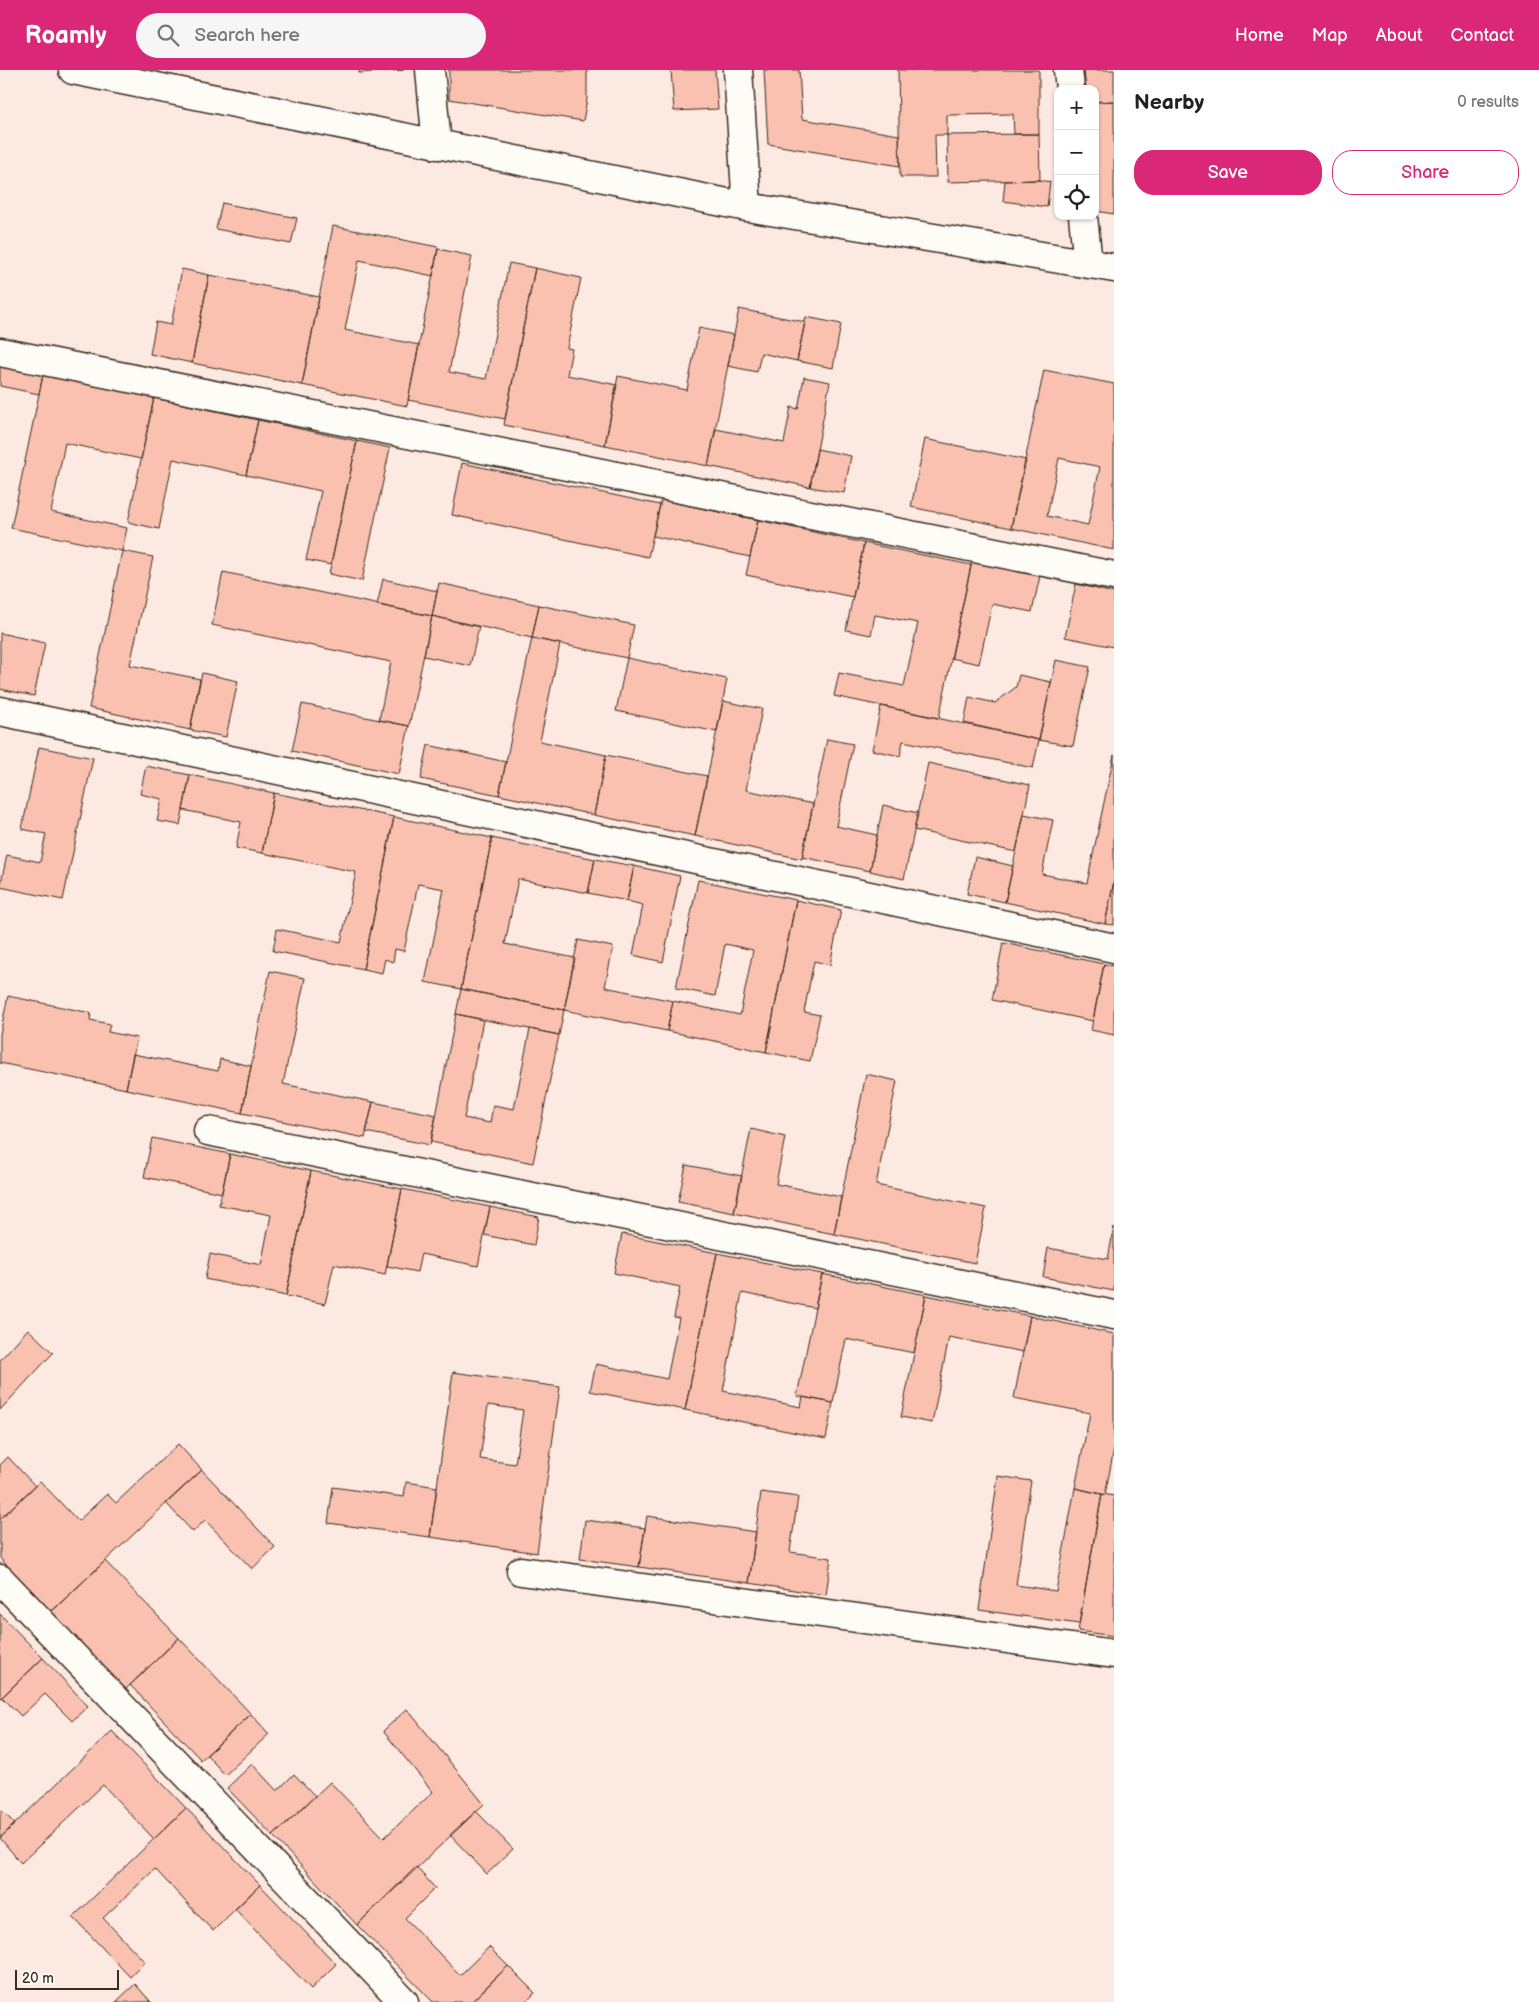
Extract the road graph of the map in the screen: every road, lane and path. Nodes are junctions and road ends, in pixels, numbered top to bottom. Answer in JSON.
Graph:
{"nodes":[{"id":1,"x":73,"y":70,"type":"edge"},
{"id":2,"x":430,"y":70,"type":"edge"},
{"id":3,"x":738,"y":70,"type":"edge"},
{"id":4,"x":1068,"y":70,"type":"edge"},
{"id":5,"x":100,"y":73,"type":"edge"},
{"id":6,"x":1070,"y":85,"type":"edge"},
{"id":7,"x":437,"y":145,"type":"junction"},
{"id":8,"x":747,"y":207,"type":"junction"},
{"id":9,"x":1084,"y":220,"type":"edge"},
{"id":10,"x":1101,"y":266,"type":"edge"},
{"id":11,"x":0,"y":352,"type":"edge"},
{"id":12,"x":1114,"y":576,"type":"edge"},
{"id":13,"x":0,"y":711,"type":"edge"},
{"id":14,"x":1114,"y":948,"type":"edge"},
{"id":15,"x":208,"y":1131,"type":"dead end"},
{"id":16,"x":1114,"y":1315,"type":"edge"},
{"id":17,"x":520,"y":1571,"type":"dead end"},
{"id":18,"x":0,"y":1579,"type":"edge"},
{"id":19,"x":1114,"y":1654,"type":"edge"},
{"id":20,"x":404,"y":2002,"type":"edge"}],
"edges":[{"from":1,"to":5,"type":"street"},
{"from":2,"to":7,"type":"street"},
{"from":3,"to":8,"type":"street"},
{"from":4,"to":6,"type":"street"},
{"from":5,"to":7,"type":"street"},
{"from":7,"to":8,"type":"street"},
{"from":8,"to":10,"type":"street"},
{"from":9,"to":10,"type":"street"},
{"from":11,"to":12,"type":"street"},
{"from":13,"to":14,"type":"street"},
{"from":15,"to":16,"type":"street"},
{"from":17,"to":19,"type":"street"},
{"from":18,"to":20,"type":"street"}]}
